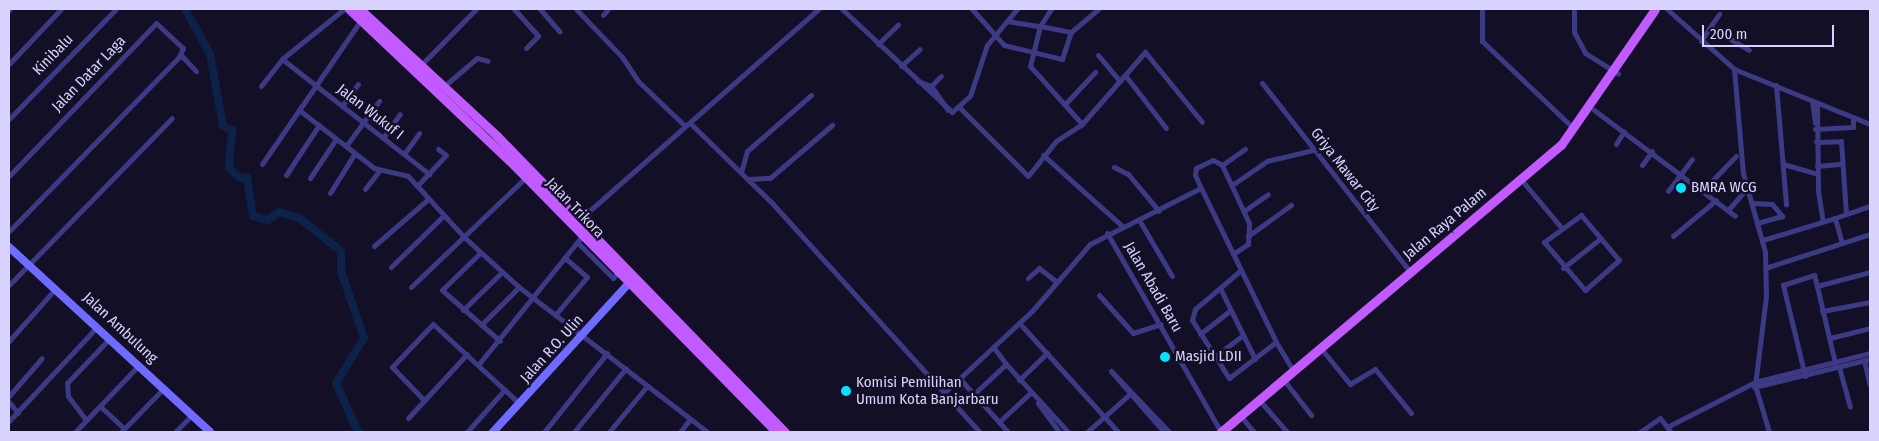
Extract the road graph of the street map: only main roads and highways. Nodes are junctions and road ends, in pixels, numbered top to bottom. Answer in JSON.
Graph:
{"nodes":[{"id":1,"x":349,"y":9,"type":"edge"},
{"id":2,"x":360,"y":9,"type":"edge"},
{"id":3,"x":1655,"y":9,"type":"edge"},
{"id":4,"x":1660,"y":9,"type":"edge"},
{"id":5,"x":404,"y":55,"type":"junction"},
{"id":6,"x":1616,"y":73,"type":"junction"},
{"id":7,"x":573,"y":217,"type":"junction"},
{"id":8,"x":1309,"y":360,"type":"junction"},
{"id":9,"x":1284,"y":380,"type":"junction"},
{"id":10,"x":732,"y":382,"type":"junction"},
{"id":11,"x":776,"y":432,"type":"edge"},
{"id":12,"x":785,"y":432,"type":"edge"},
{"id":13,"x":1225,"y":432,"type":"edge"}],
"edges":[{"from":1,"to":5,"type":"main road","name":"Jalan Trikora"},
{"from":2,"to":5,"type":"main road","name":"Jalan Trikora"},
{"from":3,"to":6,"type":"main road","name":"Jalan Raya Palam"},
{"from":4,"to":6,"type":"main road","name":"Jalan Raya Palam"},
{"from":5,"to":7,"type":"main road","name":"Jalan Trikora"},
{"from":5,"to":7,"type":"main road","name":"Jalan Trikora"},
{"from":6,"to":8,"type":"main road","name":"Jalan Raya Palam"},
{"from":6,"to":8,"type":"main road","name":"Jalan Raya Palam"},
{"from":7,"to":10,"type":"main road","name":"Jalan Trikora"},
{"from":7,"to":10,"type":"main road","name":"Jalan Trikora"},
{"from":8,"to":9,"type":"main road","name":"Jalan Raya Palam"},
{"from":8,"to":9,"type":"main road","name":"Jalan Raya Palam"},
{"from":9,"to":13,"type":"main road","name":"Jalan Raya Palam"},
{"from":9,"to":13,"type":"main road","name":"Jalan Raya Palam"},
{"from":10,"to":11,"type":"main road","name":"Jalan Trikora"},
{"from":10,"to":12,"type":"main road","name":"Jalan Trikora"}]}
